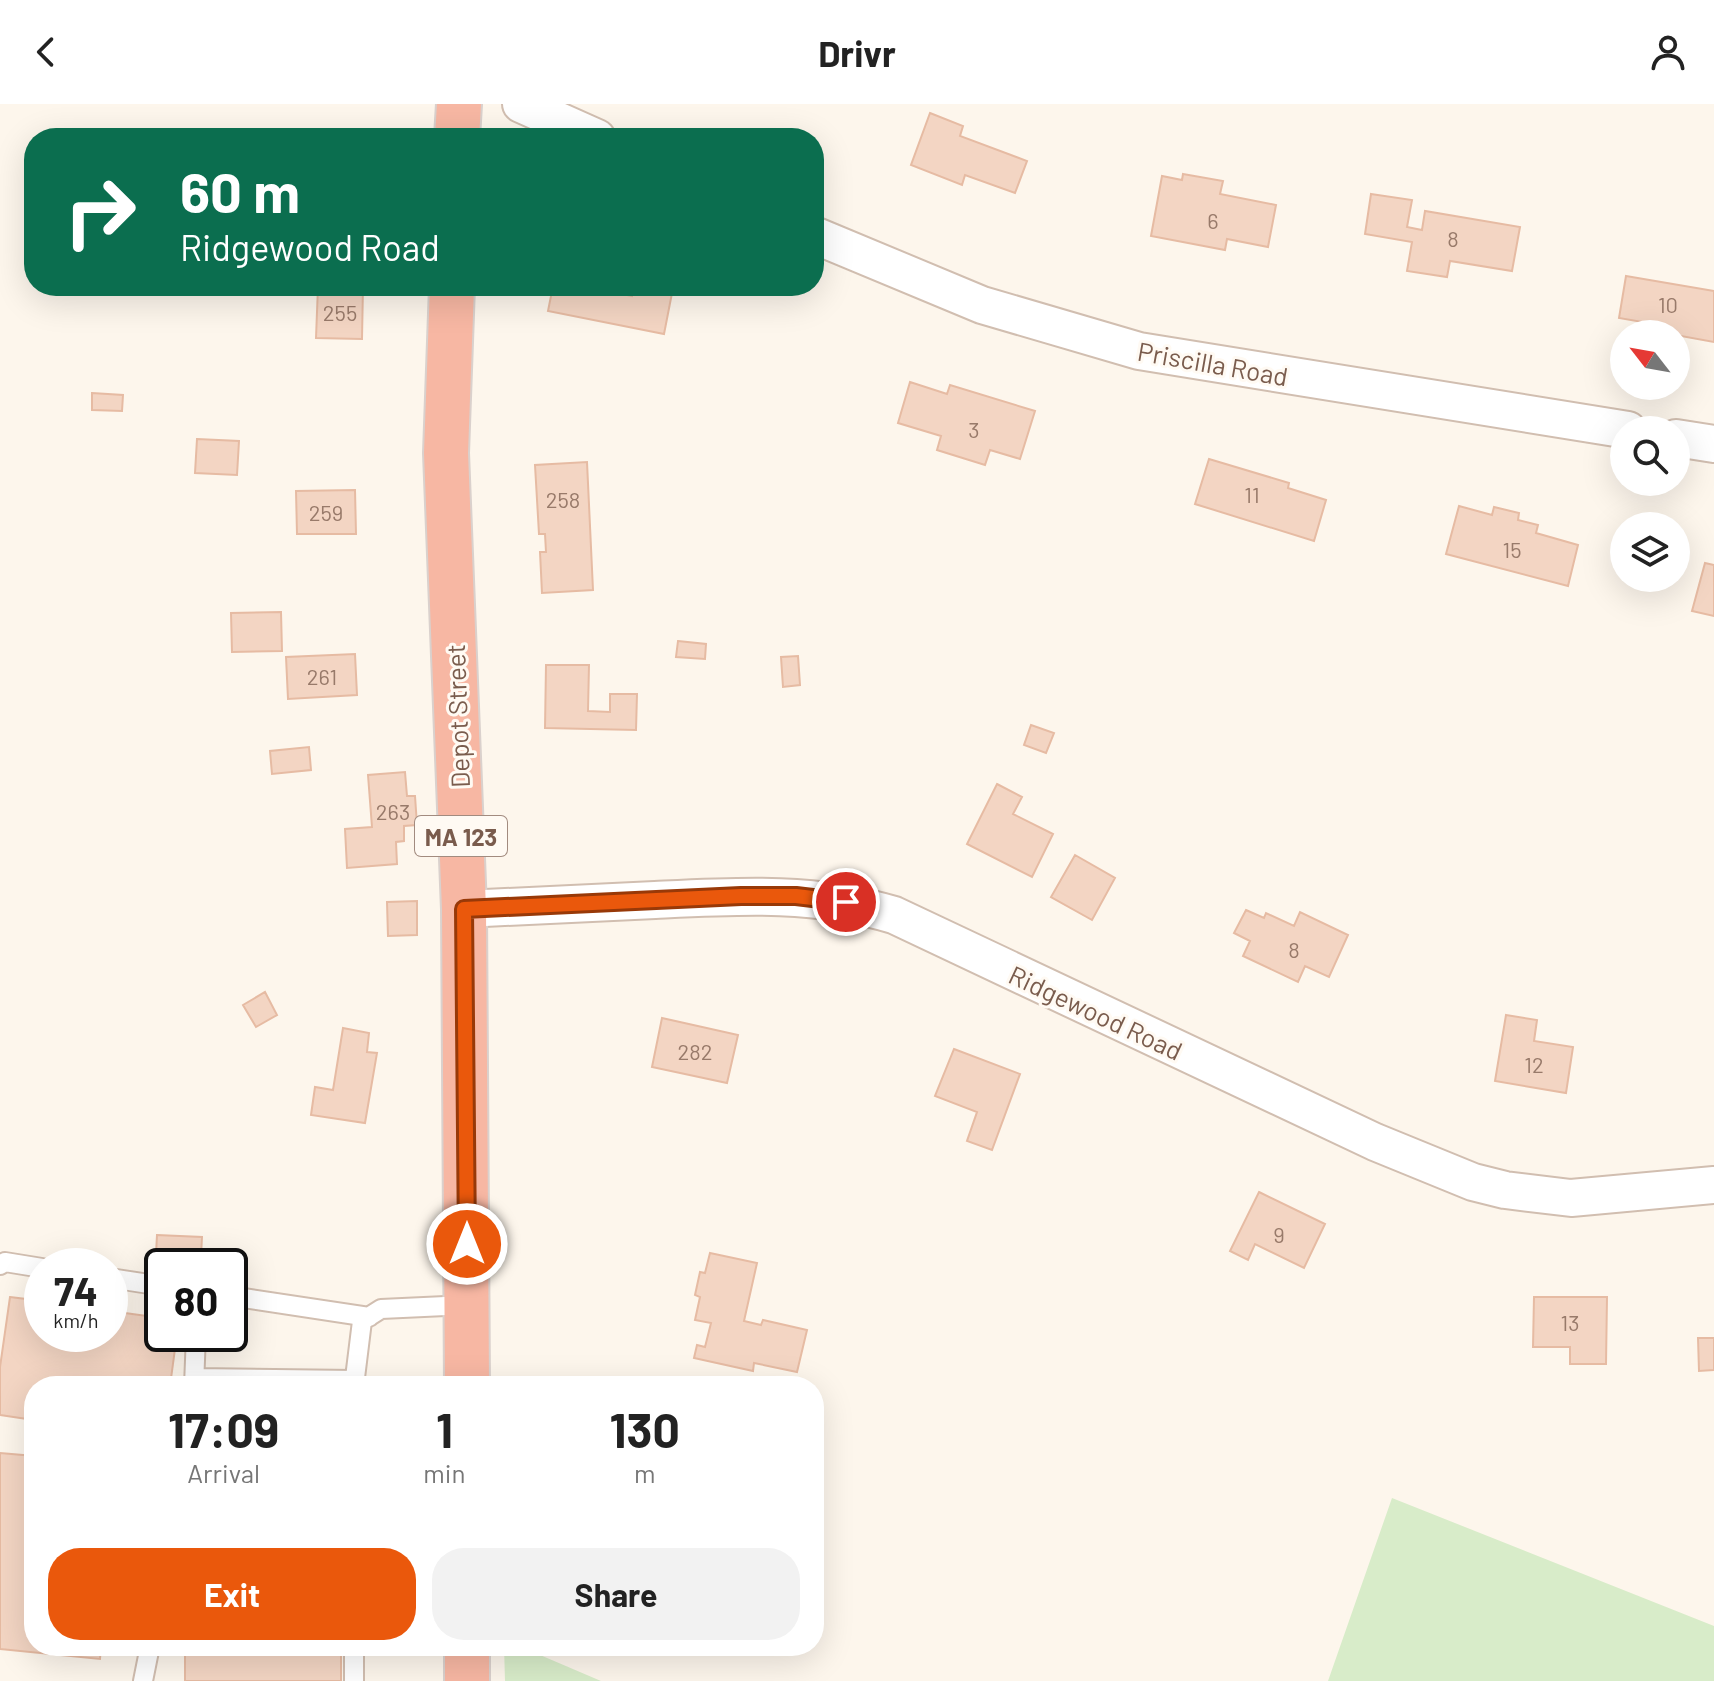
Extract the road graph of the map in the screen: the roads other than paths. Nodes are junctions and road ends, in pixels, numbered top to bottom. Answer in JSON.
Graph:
{"nodes":[{"id":1,"x":459,"y":104,"type":"edge"},
{"id":2,"x":521,"y":104,"type":"edge"},
{"id":3,"x":458,"y":128,"type":"edge"},
{"id":4,"x":575,"y":128,"type":"edge"},
{"id":5,"x":824,"y":239,"type":"edge"},
{"id":6,"x":452,"y":296,"type":"edge"},
{"id":7,"x":1610,"y":427,"type":"edge"},
{"id":8,"x":1690,"y":440,"type":"edge"},
{"id":9,"x":1714,"y":444,"type":"edge"},
{"id":10,"x":464,"y":909,"type":"junction"},
{"id":11,"x":1714,"y":1185,"type":"edge"},
{"id":12,"x":0,"y":1265,"type":"edge"},
{"id":13,"x":24,"y":1265,"type":"edge"},
{"id":14,"x":248,"y":1299,"type":"edge"},
{"id":15,"x":467,"y":1305,"type":"junction"},
{"id":16,"x":369,"y":1317,"type":"junction"},
{"id":17,"x":196,"y":1352,"type":"edge"},
{"id":18,"x":195,"y":1376,"type":"edge"},
{"id":19,"x":355,"y":1376,"type":"edge"},
{"id":20,"x":467,"y":1376,"type":"edge"},
{"id":21,"x":148,"y":1656,"type":"edge"},
{"id":22,"x":354,"y":1656,"type":"edge"},
{"id":23,"x":467,"y":1656,"type":"edge"},
{"id":24,"x":143,"y":1681,"type":"edge"},
{"id":25,"x":354,"y":1681,"type":"edge"},
{"id":26,"x":467,"y":1681,"type":"edge"}],
"edges":[{"from":1,"to":3,"type":"highway"},
{"from":2,"to":4,"type":"street"},
{"from":5,"to":7,"type":"street","name":"Priscilla Road"},
{"from":6,"to":10,"type":"highway","name":"Depot Street","number":"MA 123"},
{"from":8,"to":9,"type":"street"},
{"from":10,"to":11,"type":"street","name":"Ridgewood Road"},
{"from":10,"to":15,"type":"highway","name":"Depot Street","number":"MA 123"},
{"from":12,"to":13,"type":"lane"},
{"from":14,"to":16,"type":"lane"},
{"from":15,"to":16,"type":"lane"},
{"from":15,"to":20,"type":"highway","name":"Depot Street","number":"MA 123"},
{"from":16,"to":19,"type":"lane"},
{"from":17,"to":18,"type":"lane"},
{"from":21,"to":24,"type":"lane"},
{"from":22,"to":25,"type":"lane"},
{"from":23,"to":26,"type":"highway"}]}
